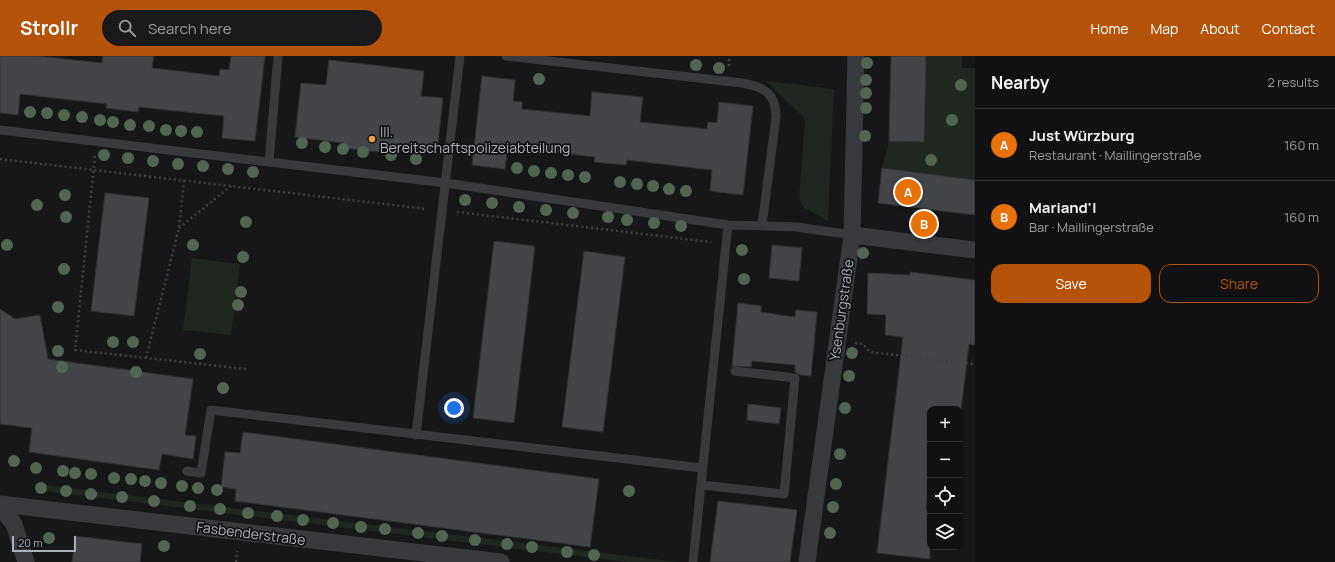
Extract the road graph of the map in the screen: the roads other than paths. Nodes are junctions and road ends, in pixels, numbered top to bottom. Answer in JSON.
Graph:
{"nodes":[{"id":1,"x":278,"y":56,"type":"edge"},
{"id":2,"x":460,"y":56,"type":"edge"},
{"id":3,"x":506,"y":56,"type":"edge"},
{"id":4,"x":856,"y":56,"type":"edge"},
{"id":5,"x":0,"y":130,"type":"edge"},
{"id":6,"x":269,"y":162,"type":"junction"},
{"id":7,"x":446,"y":183,"type":"junction"},
{"id":8,"x":728,"y":225,"type":"junction"},
{"id":9,"x":762,"y":226,"type":"junction"},
{"id":10,"x":852,"y":235,"type":"junction"},
{"id":11,"x":975,"y":250,"type":"edge"},
{"id":12,"x":735,"y":370,"type":"dead end"},
{"id":13,"x":416,"y":434,"type":"junction"},
{"id":14,"x":702,"y":468,"type":"junction"},
{"id":15,"x":187,"y":471,"type":"dead end"},
{"id":16,"x":700,"y":485,"type":"junction"},
{"id":17,"x":0,"y":504,"type":"edge"},
{"id":18,"x":0,"y":507,"type":"edge"},
{"id":19,"x":450,"y":559,"type":"edge"},
{"id":20,"x":26,"y":562,"type":"edge"},
{"id":21,"x":502,"y":562,"type":"edge"},
{"id":22,"x":692,"y":562,"type":"edge"},
{"id":23,"x":807,"y":562,"type":"edge"}],
"edges":[{"from":1,"to":6,"type":"lane"},
{"from":2,"to":7,"type":"lane"},
{"from":3,"to":9,"type":"lane"},
{"from":4,"to":10,"type":"street","name":"Ysenburgstraße"},
{"from":5,"to":6,"type":"lane"},
{"from":6,"to":7,"type":"lane"},
{"from":7,"to":8,"type":"lane"},
{"from":7,"to":13,"type":"lane"},
{"from":8,"to":9,"type":"lane"},
{"from":8,"to":14,"type":"lane"},
{"from":9,"to":10,"type":"lane"},
{"from":10,"to":11,"type":"street"},
{"from":10,"to":23,"type":"street","name":"Ysenburgstraße"},
{"from":12,"to":16,"type":"lane"},
{"from":13,"to":14,"type":"lane"},
{"from":13,"to":15,"type":"lane"},
{"from":14,"to":16,"type":"lane"},
{"from":16,"to":22,"type":"lane"},
{"from":17,"to":19,"type":"street","name":"Fasbenderstraße"},
{"from":18,"to":20,"type":"street"},
{"from":19,"to":21,"type":"street","name":"Fasbenderstraße"}]}
